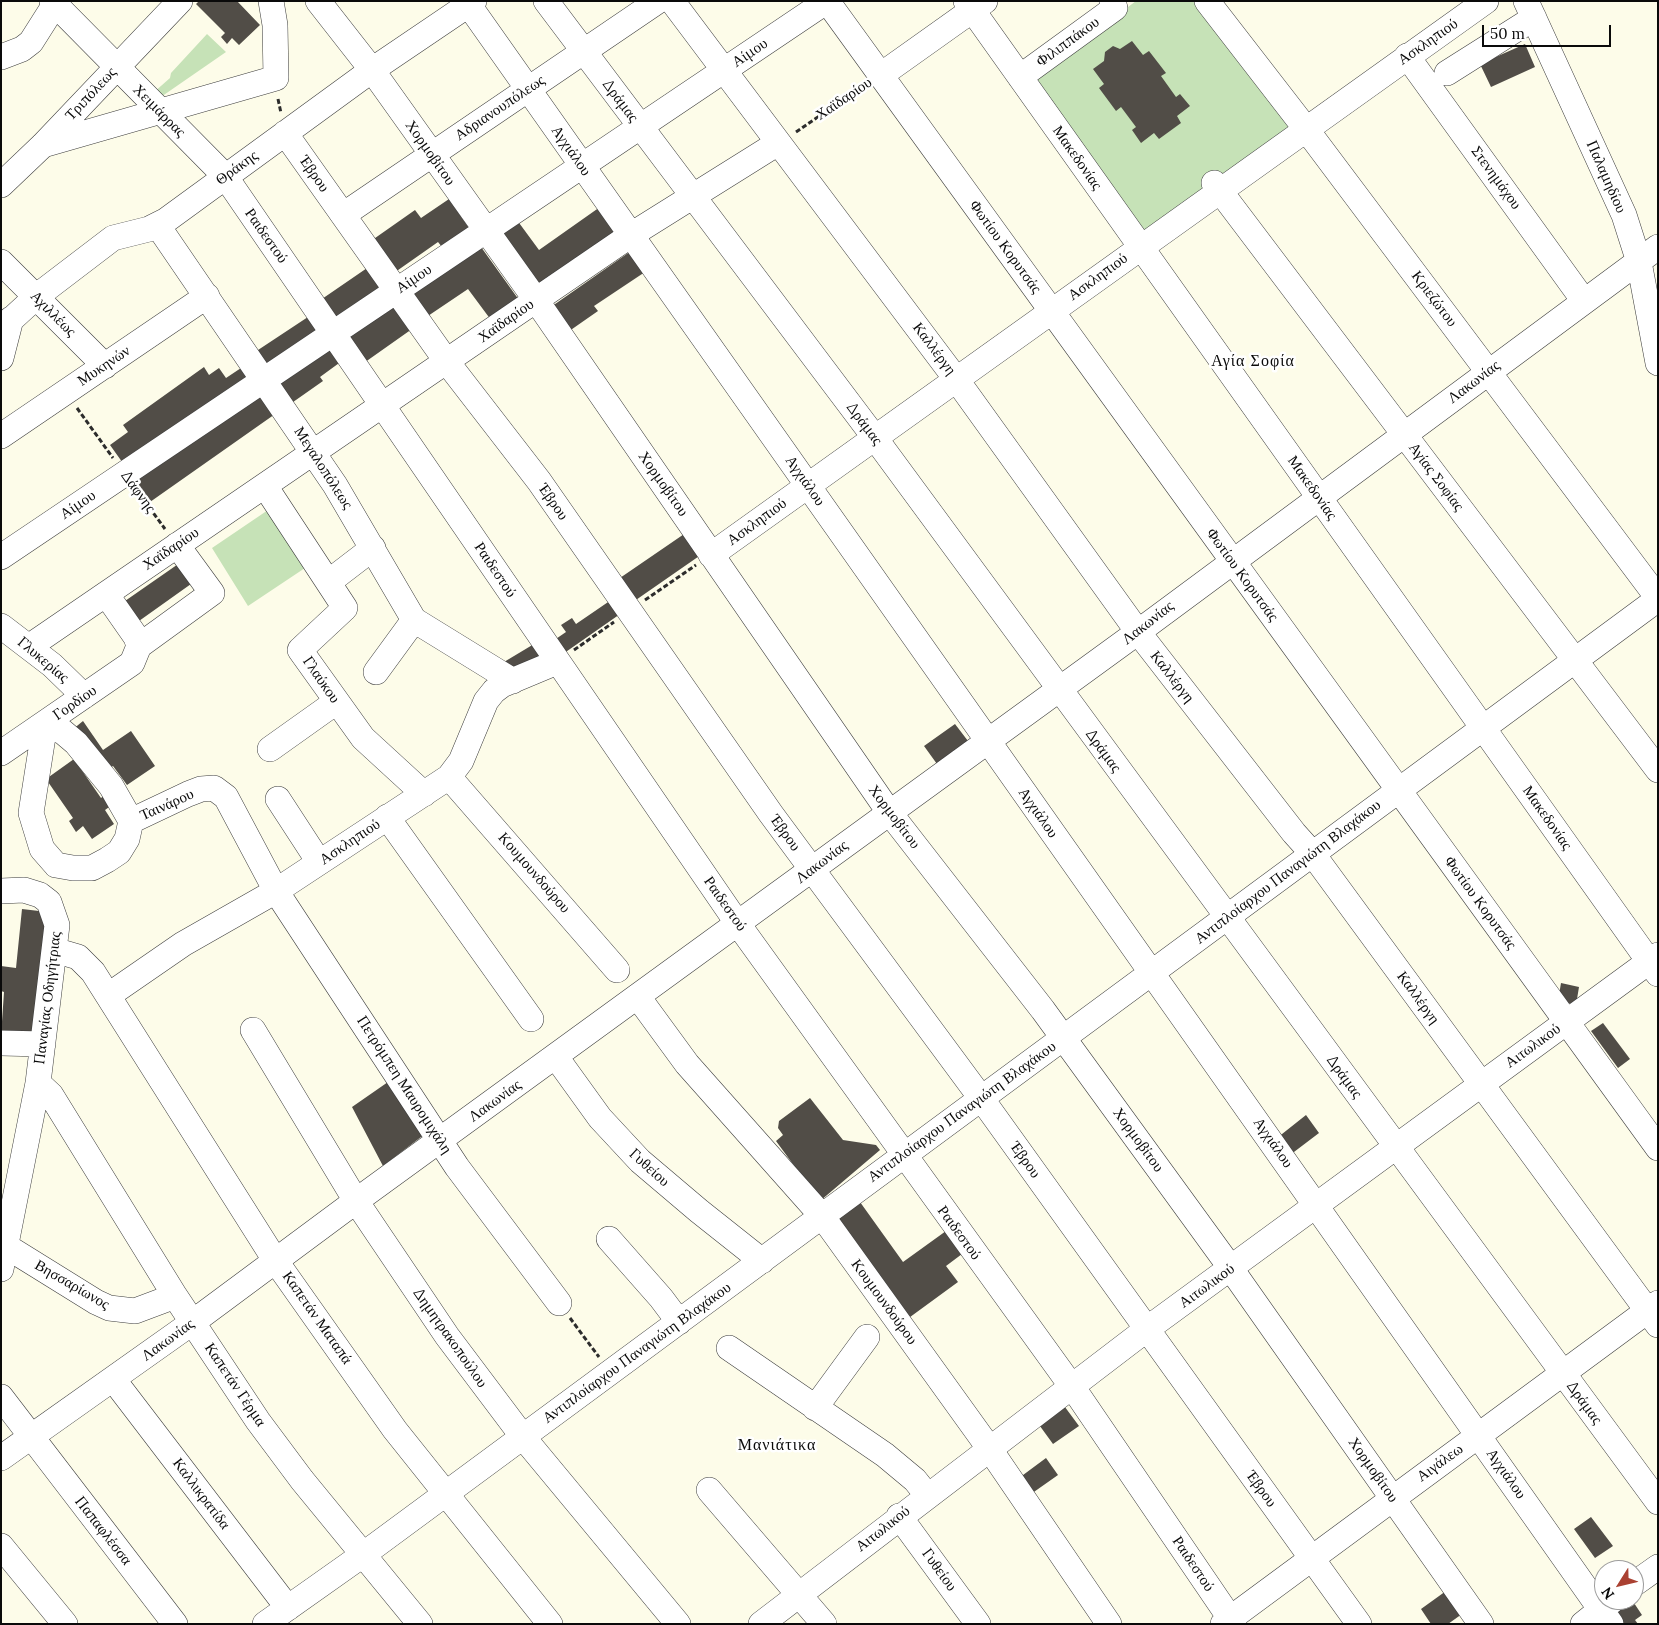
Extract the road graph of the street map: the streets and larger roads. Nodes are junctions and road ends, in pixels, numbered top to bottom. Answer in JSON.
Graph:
{"nodes":[{"id":1,"x":180,"y":1,"type":"edge"},
{"id":2,"x":271,"y":1,"type":"edge"},
{"id":3,"x":318,"y":1,"type":"edge"},
{"id":4,"x":546,"y":1,"type":"edge"},
{"id":5,"x":658,"y":1,"type":"edge"},
{"id":6,"x":672,"y":1,"type":"edge"},
{"id":7,"x":827,"y":1,"type":"edge"},
{"id":8,"x":1206,"y":1,"type":"edge"},
{"id":9,"x":1486,"y":1,"type":"edge"},
{"id":10,"x":55,"y":2,"type":"edge"},
{"id":11,"x":469,"y":2,"type":"edge"},
{"id":12,"x":975,"y":4,"type":"edge"},
{"id":13,"x":1113,"y":4,"type":"edge"},
{"id":14,"x":1530,"y":10,"type":"edge"},
{"id":15,"x":584,"y":52,"type":"junction"},
{"id":16,"x":1407,"y":56,"type":"junction"},
{"id":17,"x":1,"y":57,"type":"edge"},
{"id":18,"x":116,"y":68,"type":"junction"},
{"id":19,"x":372,"y":70,"type":"junction"},
{"id":20,"x":724,"y":71,"type":"junction"},
{"id":21,"x":1447,"y":73,"type":"dead end"},
{"id":22,"x":880,"y":75,"type":"junction"},
{"id":23,"x":1020,"y":77,"type":"junction"},
{"id":24,"x":527,"y":89,"type":"junction"},
{"id":25,"x":158,"y":110,"type":"junction"},
{"id":26,"x":640,"y":127,"type":"junction"},
{"id":27,"x":1306,"y":129,"type":"junction"},
{"id":28,"x":285,"y":133,"type":"junction"},
{"id":29,"x":778,"y":144,"type":"junction"},
{"id":30,"x":43,"y":145,"type":"junction"},
{"id":31,"x":431,"y":154,"type":"junction"},
{"id":32,"x":581,"y":167,"type":"junction"},
{"id":33,"x":225,"y":176,"type":"junction"},
{"id":34,"x":1,"y":185,"type":"edge"},
{"id":35,"x":1216,"y":187,"type":"junction"},
{"id":36,"x":692,"y":197,"type":"junction"},
{"id":37,"x":343,"y":215,"type":"junction"},
{"id":38,"x":158,"y":226,"type":"junction"},
{"id":39,"x":485,"y":231,"type":"junction"},
{"id":40,"x":631,"y":235,"type":"junction"},
{"id":41,"x":1140,"y":246,"type":"junction"},
{"id":42,"x":1648,"y":254,"type":"edge"},
{"id":43,"x":1,"y":262,"type":"edge"},
{"id":44,"x":396,"y":291,"type":"junction"},
{"id":45,"x":37,"y":296,"type":"junction"},
{"id":46,"x":207,"y":296,"type":"junction"},
{"id":47,"x":536,"y":300,"type":"junction"},
{"id":48,"x":1584,"y":301,"type":"junction"},
{"id":49,"x":1052,"y":311,"type":"junction"},
{"id":50,"x":6,"y":324,"type":"edge"},
{"id":51,"x":333,"y":334,"type":"junction"},
{"id":52,"x":1,"y":358,"type":"edge"},
{"id":53,"x":447,"y":362,"type":"junction"},
{"id":54,"x":1658,"y":363,"type":"edge"},
{"id":55,"x":104,"y":366,"type":"junction"},
{"id":56,"x":1488,"y":372,"type":"junction"},
{"id":57,"x":956,"y":379,"type":"junction"},
{"id":58,"x":264,"y":380,"type":"junction"},
{"id":59,"x":383,"y":406,"type":"junction"},
{"id":60,"x":1404,"y":435,"type":"junction"},
{"id":61,"x":1,"y":436,"type":"edge"},
{"id":62,"x":875,"y":438,"type":"junction"},
{"id":63,"x":314,"y":453,"type":"junction"},
{"id":64,"x":808,"y":485,"type":"junction"},
{"id":65,"x":265,"y":486,"type":"junction"},
{"id":66,"x":1319,"y":498,"type":"junction"},
{"id":67,"x":177,"y":545,"type":"junction"},
{"id":68,"x":373,"y":548,"type":"junction"},
{"id":69,"x":711,"y":554,"type":"junction"},
{"id":70,"x":1,"y":557,"type":"edge"},
{"id":71,"x":1232,"y":561,"type":"junction"},
{"id":72,"x":330,"y":581,"type":"junction"},
{"id":73,"x":106,"y":594,"type":"junction"},
{"id":74,"x":1658,"y":599,"type":"edge"},
{"id":75,"x":414,"y":620,"type":"junction"},
{"id":76,"x":1,"y":626,"type":"edge"},
{"id":77,"x":1138,"y":632,"type":"junction"},
{"id":78,"x":30,"y":646,"type":"junction"},
{"id":79,"x":139,"y":646,"type":"junction"},
{"id":80,"x":1574,"y":660,"type":"junction"},
{"id":81,"x":557,"y":662,"type":"junction"},
{"id":82,"x":376,"y":672,"type":"dead end"},
{"id":83,"x":513,"y":681,"type":"junction"},
{"id":84,"x":1058,"y":689,"type":"junction"},
{"id":85,"x":84,"y":696,"type":"junction"},
{"id":86,"x":336,"y":702,"type":"junction"},
{"id":87,"x":45,"y":724,"type":"junction"},
{"id":88,"x":1482,"y":728,"type":"junction"},
{"id":89,"x":987,"y":741,"type":"junction"},
{"id":90,"x":270,"y":749,"type":"dead end"},
{"id":91,"x":1,"y":753,"type":"edge"},
{"id":92,"x":1658,"y":770,"type":"edge"},
{"id":93,"x":449,"y":777,"type":"junction"},
{"id":94,"x":214,"y":788,"type":"joint"},
{"id":95,"x":1398,"y":790,"type":"junction"},
{"id":96,"x":424,"y":794,"type":"junction"},
{"id":97,"x":278,"y":800,"type":"dead end"},
{"id":98,"x":889,"y":812,"type":"junction"},
{"id":99,"x":387,"y":817,"type":"junction"},
{"id":100,"x":131,"y":821,"type":"junction"},
{"id":101,"x":1312,"y":853,"type":"junction"},
{"id":102,"x":319,"y":862,"type":"junction"},
{"id":103,"x":56,"y":865,"type":"junction"},
{"id":104,"x":812,"y":870,"type":"junction"},
{"id":105,"x":1,"y":891,"type":"edge"},
{"id":106,"x":276,"y":891,"type":"junction"},
{"id":107,"x":40,"y":895,"type":"junction"},
{"id":108,"x":1227,"y":918,"type":"junction"},
{"id":109,"x":738,"y":924,"type":"junction"},
{"id":110,"x":54,"y":950,"type":"junction"},
{"id":111,"x":1655,"y":963,"type":"edge"},
{"id":112,"x":617,"y":970,"type":"dead end"},
{"id":113,"x":1151,"y":973,"type":"junction"},
{"id":114,"x":109,"y":995,"type":"junction"},
{"id":115,"x":638,"y":997,"type":"junction"},
{"id":116,"x":531,"y":1019,"type":"dead end"},
{"id":117,"x":1566,"y":1022,"type":"junction"},
{"id":118,"x":253,"y":1030,"type":"dead end"},
{"id":119,"x":1063,"y":1038,"type":"junction"},
{"id":120,"x":1,"y":1044,"type":"edge"},
{"id":121,"x":43,"y":1044,"type":"junction"},
{"id":122,"x":556,"y":1057,"type":"junction"},
{"id":123,"x":38,"y":1083,"type":"junction"},
{"id":124,"x":1481,"y":1084,"type":"junction"},
{"id":125,"x":981,"y":1098,"type":"junction"},
{"id":126,"x":440,"y":1140,"type":"junction"},
{"id":127,"x":1396,"y":1147,"type":"junction"},
{"id":128,"x":1658,"y":1148,"type":"edge"},
{"id":129,"x":904,"y":1155,"type":"junction"},
{"id":130,"x":356,"y":1201,"type":"junction"},
{"id":131,"x":1317,"y":1205,"type":"junction"},
{"id":132,"x":822,"y":1216,"type":"junction"},
{"id":133,"x":609,"y":1239,"type":"dead end"},
{"id":134,"x":3,"y":1253,"type":"edge"},
{"id":135,"x":275,"y":1260,"type":"junction"},
{"id":136,"x":762,"y":1260,"type":"junction"},
{"id":137,"x":1230,"y":1268,"type":"junction"},
{"id":138,"x":175,"y":1296,"type":"junction"},
{"id":139,"x":559,"y":1303,"type":"road end"},
{"id":140,"x":1654,"y":1313,"type":"edge"},
{"id":141,"x":193,"y":1322,"type":"junction"},
{"id":142,"x":678,"y":1322,"type":"junction"},
{"id":143,"x":1147,"y":1329,"type":"junction"},
{"id":144,"x":867,"y":1337,"type":"dead end"},
{"id":145,"x":729,"y":1348,"type":"dead end"},
{"id":146,"x":1562,"y":1373,"type":"junction"},
{"id":147,"x":114,"y":1379,"type":"junction"},
{"id":148,"x":1070,"y":1387,"type":"junction"},
{"id":149,"x":1,"y":1397,"type":"edge"},
{"id":150,"x":815,"y":1408,"type":"junction"},
{"id":151,"x":1478,"y":1435,"type":"junction"},
{"id":152,"x":32,"y":1437,"type":"junction"},
{"id":153,"x":523,"y":1437,"type":"junction"},
{"id":154,"x":989,"y":1448,"type":"junction"},
{"id":155,"x":1,"y":1458,"type":"edge"},
{"id":156,"x":709,"y":1490,"type":"dead end"},
{"id":157,"x":446,"y":1494,"type":"junction"},
{"id":158,"x":927,"y":1495,"type":"junction"},
{"id":159,"x":1393,"y":1498,"type":"junction"},
{"id":160,"x":1658,"y":1502,"type":"edge"},
{"id":161,"x":900,"y":1516,"type":"junction"},
{"id":162,"x":1,"y":1546,"type":"edge"},
{"id":163,"x":364,"y":1554,"type":"junction"},
{"id":164,"x":1311,"y":1558,"type":"junction"},
{"id":165,"x":1658,"y":1567,"type":"edge"},
{"id":166,"x":1644,"y":1577,"type":"edge"},
{"id":167,"x":800,"y":1594,"type":"junction"},
{"id":168,"x":288,"y":1608,"type":"junction"},
{"id":169,"x":1602,"y":1614,"type":"edge"},
{"id":170,"x":1229,"y":1622,"type":"edge"},
{"id":171,"x":64,"y":1624,"type":"edge"},
{"id":172,"x":175,"y":1624,"type":"edge"},
{"id":173,"x":265,"y":1624,"type":"edge"},
{"id":174,"x":420,"y":1624,"type":"edge"},
{"id":175,"x":550,"y":1624,"type":"edge"},
{"id":176,"x":678,"y":1624,"type":"edge"},
{"id":177,"x":761,"y":1624,"type":"edge"},
{"id":178,"x":824,"y":1624,"type":"edge"},
{"id":179,"x":978,"y":1624,"type":"edge"},
{"id":180,"x":1109,"y":1624,"type":"edge"},
{"id":181,"x":1359,"y":1624,"type":"edge"},
{"id":182,"x":1482,"y":1624,"type":"edge"}],
"edges":[{"from":1,"to":18,"type":"street","name":"Τριπόλεως"},
{"from":2,"to":25,"type":"street"},
{"from":3,"to":19,"type":"street","name":"Χορμοβίτου"},
{"from":4,"to":15,"type":"street","name":"Δράμας"},
{"from":5,"to":15,"type":"street","name":"Αδριανουπόλεως"},
{"from":6,"to":20,"type":"street","name":"Καλλέργη"},
{"from":7,"to":20,"type":"street","name":"Αίμου"},
{"from":7,"to":22,"type":"street","name":"Φωτίου Κορυτσάς"},
{"from":8,"to":27,"type":"street","name":"Κριεζώτου"},
{"from":9,"to":16,"type":"street","name":"Ασκληπιού"},
{"from":10,"to":17,"type":"street"},
{"from":10,"to":18,"type":"street","name":"Χειμάρρας"},
{"from":11,"to":19,"type":"street","name":"Θράκης"},
{"from":11,"to":24,"type":"street","name":"Αγχιάλου"},
{"from":12,"to":22,"type":"street","name":"Χαϊδαρίου"},
{"from":12,"to":23,"type":"street","name":"Μακεδονίας"},
{"from":13,"to":23,"type":"street","name":"Φιλιππάκου"},
{"from":14,"to":21,"type":"street"},
{"from":14,"to":42,"type":"street","name":"Παλαμηδίου"},
{"from":15,"to":24,"type":"street","name":"Αδριανουπόλεως"},
{"from":15,"to":26,"type":"street","name":"Δράμας"},
{"from":16,"to":27,"type":"street","name":"Ασκληπιού"},
{"from":16,"to":48,"type":"street","name":"Στενημάχου"},
{"from":18,"to":25,"type":"street","name":"Χειμάρρας"},
{"from":18,"to":30,"type":"street","name":"Τριπόλεως"},
{"from":19,"to":28,"type":"street","name":"Θράκης"},
{"from":19,"to":31,"type":"street","name":"Χορμοβίτου"},
{"from":20,"to":26,"type":"street","name":"Αίμου"},
{"from":20,"to":29,"type":"street","name":"Καλλέργη"},
{"from":22,"to":49,"type":"street","name":"Φωτίου Κορυτσάς"},
{"from":23,"to":41,"type":"street","name":"Μακεδονίας"},
{"from":24,"to":31,"type":"street","name":"Αδριανουπόλεως"},
{"from":24,"to":32,"type":"street","name":"Αγχιάλου"},
{"from":25,"to":30,"type":"street"},
{"from":25,"to":33,"type":"street","name":"Χειμάρρας"},
{"from":26,"to":32,"type":"street","name":"Αίμου"},
{"from":26,"to":36,"type":"street","name":"Δράμας"},
{"from":27,"to":35,"type":"street","name":"Ασκληπιού"},
{"from":27,"to":56,"type":"street","name":"Κριεζώτου"},
{"from":28,"to":33,"type":"street","name":"Θράκης"},
{"from":28,"to":37,"type":"street","name":"Έβρου"},
{"from":29,"to":36,"type":"street","name":"Χαϊδαρίου"},
{"from":29,"to":57,"type":"street","name":"Καλλέργη"},
{"from":30,"to":34,"type":"street","name":"Τριπόλεως"},
{"from":31,"to":37,"type":"street","name":"Αδριανουπόλεως"},
{"from":31,"to":39,"type":"street","name":"Χορμοβίτου"},
{"from":32,"to":39,"type":"street","name":"Αίμου"},
{"from":32,"to":40,"type":"street","name":"Αγχιάλου"},
{"from":33,"to":38,"type":"street","name":"Θράκης"},
{"from":33,"to":51,"type":"street","name":"Ραιδεστού"},
{"from":35,"to":41,"type":"street","name":"Ασκληπιού"},
{"from":35,"to":60,"type":"street","name":"Αγίας Σοφίας"},
{"from":36,"to":40,"type":"street","name":"Χαϊδαρίου"},
{"from":36,"to":62,"type":"street","name":"Δράμας"},
{"from":37,"to":44,"type":"street","name":"Έβρου"},
{"from":38,"to":45,"type":"street","name":"Θράκης"},
{"from":38,"to":46,"type":"street","name":"Μεγαλοπόλεως"},
{"from":39,"to":44,"type":"street","name":"Αίμου"},
{"from":39,"to":47,"type":"street","name":"Χορμοβίτου"},
{"from":40,"to":47,"type":"street","name":"Χαϊδαρίου"},
{"from":40,"to":64,"type":"street","name":"Αγχιάλου"},
{"from":41,"to":49,"type":"street","name":"Ασκληπιού"},
{"from":41,"to":66,"type":"street","name":"Μακεδονίας"},
{"from":42,"to":48,"type":"street","name":"Λακωνίας"},
{"from":42,"to":54,"type":"street","name":"Παλαμηδίου"},
{"from":43,"to":45,"type":"street","name":"Αχιλλέως"},
{"from":44,"to":51,"type":"street","name":"Αίμου"},
{"from":44,"to":53,"type":"street","name":"Έβρου"},
{"from":45,"to":50,"type":"street","name":"Θράκης"},
{"from":45,"to":55,"type":"street","name":"Αχιλλέως"},
{"from":46,"to":55,"type":"street","name":"Μυκηνών"},
{"from":46,"to":58,"type":"street","name":"Μεγαλοπόλεως"},
{"from":47,"to":53,"type":"street","name":"Χαϊδαρίου"},
{"from":47,"to":69,"type":"street","name":"Χορμοβίτου"},
{"from":48,"to":56,"type":"street","name":"Λακωνίας"},
{"from":49,"to":57,"type":"street","name":"Ασκληπιού"},
{"from":49,"to":71,"type":"street","name":"Φωτίου Κορυτσάς"},
{"from":50,"to":52,"type":"street"},
{"from":51,"to":58,"type":"street","name":"Αίμου"},
{"from":51,"to":59,"type":"street","name":"Ραιδεστού"},
{"from":53,"to":59,"type":"street","name":"Χαϊδαρίου"},
{"from":53,"to":104,"type":"street","name":"Έβρου"},
{"from":55,"to":61,"type":"street","name":"Μυκηνών"},
{"from":56,"to":60,"type":"street","name":"Λακωνίας"},
{"from":56,"to":74,"type":"street","name":"Κριεζώτου"},
{"from":57,"to":62,"type":"street","name":"Ασκληπιού"},
{"from":57,"to":77,"type":"street","name":"Καλλέργη"},
{"from":58,"to":63,"type":"street","name":"Μεγαλοπόλεως"},
{"from":58,"to":70,"type":"street","name":"Αίμου"},
{"from":59,"to":63,"type":"street","name":"Χαϊδαρίου"},
{"from":59,"to":81,"type":"street","name":"Ραιδεστού"},
{"from":60,"to":66,"type":"street","name":"Λακωνίας"},
{"from":60,"to":80,"type":"street","name":"Αγίας Σοφίας"},
{"from":62,"to":64,"type":"street","name":"Ασκληπιού"},
{"from":62,"to":84,"type":"street","name":"Δράμας"},
{"from":63,"to":65,"type":"street","name":"Χαϊδαρίου"},
{"from":63,"to":68,"type":"street","name":"Μεγαλοπόλεως"},
{"from":64,"to":69,"type":"street","name":"Ασκληπιού"},
{"from":64,"to":89,"type":"street","name":"Αγχιάλου"},
{"from":65,"to":67,"type":"street","name":"Χαϊδαρίου"},
{"from":65,"to":72,"type":"street","name":"Γλαύκου"},
{"from":66,"to":71,"type":"street","name":"Λακωνίας"},
{"from":66,"to":88,"type":"street","name":"Μακεδονίας"},
{"from":67,"to":73,"type":"street","name":"Χαϊδαρίου"},
{"from":67,"to":79,"type":"street","name":"Γορδίου"},
{"from":68,"to":72,"type":"street"},
{"from":68,"to":75,"type":"street","name":"Μεγαλοπόλεως"},
{"from":69,"to":98,"type":"street","name":"Χορμοβίτου"},
{"from":71,"to":77,"type":"street","name":"Λακωνίας"},
{"from":71,"to":95,"type":"street","name":"Φωτίου Κορυτσάς"},
{"from":72,"to":86,"type":"street","name":"Γλαύκου"},
{"from":73,"to":78,"type":"street","name":"Χαϊδαρίου"},
{"from":73,"to":79,"type":"street"},
{"from":74,"to":80,"type":"street","name":"Αντιπλοίαρχου Παναγιώτη Βλαχάκου"},
{"from":75,"to":82,"type":"street"},
{"from":75,"to":83,"type":"street","name":"Μεγαλοπόλεως"},
{"from":76,"to":78,"type":"street","name":"Γλυκερίας"},
{"from":77,"to":84,"type":"street","name":"Λακωνίας"},
{"from":77,"to":101,"type":"street","name":"Καλλέργη"},
{"from":78,"to":85,"type":"street","name":"Γλυκερίας"},
{"from":79,"to":85,"type":"street","name":"Γορδίου"},
{"from":80,"to":88,"type":"street","name":"Αντιπλοίαρχου Παναγιώτη Βλαχάκου"},
{"from":80,"to":92,"type":"street","name":"Αγίας Σοφίας"},
{"from":81,"to":83,"type":"street","name":"Ασκληπιού"},
{"from":81,"to":109,"type":"street","name":"Ραιδεστού"},
{"from":83,"to":93,"type":"street","name":"Ασκληπιού"},
{"from":84,"to":89,"type":"street","name":"Λακωνίας"},
{"from":84,"to":108,"type":"street","name":"Δράμας"},
{"from":85,"to":87,"type":"street","name":"Γορδίου"},
{"from":86,"to":90,"type":"street"},
{"from":86,"to":96,"type":"street","name":"Γλαύκου"},
{"from":87,"to":91,"type":"street","name":"Γορδίου"},
{"from":87,"to":100,"type":"street"},
{"from":87,"to":103,"type":"street"},
{"from":88,"to":95,"type":"street","name":"Αντιπλοίαρχου Παναγιώτη Βλαχάκου"},
{"from":88,"to":111,"type":"street","name":"Μακεδονίας"},
{"from":89,"to":98,"type":"street","name":"Λακωνίας"},
{"from":89,"to":113,"type":"street","name":"Αγχιάλου"},
{"from":93,"to":96,"type":"street","name":"Ασκληπιού"},
{"from":93,"to":112,"type":"street","name":"Κουμουνδούρου"},
{"from":94,"to":100,"type":"street","name":"Ταινάρου"},
{"from":94,"to":106,"type":"street","name":"Πετρόμπεη Μαυρομιχάλη"},
{"from":95,"to":101,"type":"street","name":"Αντιπλοίαρχου Παναγιώτη Βλαχάκου"},
{"from":95,"to":117,"type":"street","name":"Φωτίου Κορυτσάς"},
{"from":96,"to":99,"type":"street","name":"Ασκληπιού"},
{"from":97,"to":102,"type":"street"},
{"from":98,"to":104,"type":"street","name":"Λακωνίας"},
{"from":98,"to":119,"type":"street","name":"Χορμοβίτου"},
{"from":99,"to":102,"type":"street","name":"Ασκληπιού"},
{"from":99,"to":116,"type":"street"},
{"from":100,"to":103,"type":"street","name":"Ταινάρου"},
{"from":101,"to":108,"type":"street","name":"Αντιπλοίαρχου Παναγιώτη Βλαχάκου"},
{"from":101,"to":124,"type":"street","name":"Καλλέργη"},
{"from":102,"to":106,"type":"street","name":"Ασκληπιού"},
{"from":103,"to":107,"type":"street"},
{"from":104,"to":109,"type":"street","name":"Λακωνίας"},
{"from":104,"to":125,"type":"street","name":"Έβρου"},
{"from":105,"to":107,"type":"street"},
{"from":106,"to":114,"type":"street","name":"Ασκληπιού"},
{"from":106,"to":126,"type":"street","name":"Πετρόμπεη Μαυρομιχάλη"},
{"from":107,"to":110,"type":"street","name":"Παναγίας Οδηγήτριας"},
{"from":108,"to":113,"type":"street","name":"Αντιπλοίαρχου Παναγιώτη Βλαχάκου"},
{"from":108,"to":127,"type":"street","name":"Δράμας"},
{"from":109,"to":115,"type":"street","name":"Λακωνίας"},
{"from":109,"to":129,"type":"street","name":"Ραιδεστού"},
{"from":110,"to":114,"type":"street","name":"Καπετάν Ματαπά"},
{"from":110,"to":121,"type":"street","name":"Παναγίας Οδηγήτριας"},
{"from":111,"to":117,"type":"street","name":"Αιτωλικού"},
{"from":113,"to":119,"type":"street","name":"Αντιπλοίαρχου Παναγιώτη Βλαχάκου"},
{"from":113,"to":131,"type":"street","name":"Αγχιάλου"},
{"from":114,"to":135,"type":"street","name":"Καπετάν Ματαπά"},
{"from":115,"to":122,"type":"street","name":"Λακωνίας"},
{"from":115,"to":132,"type":"street","name":"Κουμουνδούρου"},
{"from":117,"to":124,"type":"street","name":"Αιτωλικού"},
{"from":117,"to":128,"type":"street","name":"Φωτίου Κορυτσάς"},
{"from":118,"to":130,"type":"street","name":"Δημητρακοπούλου"},
{"from":119,"to":125,"type":"street","name":"Αντιπλοίαρχου Παναγιώτη Βλαχάκου"},
{"from":119,"to":137,"type":"street","name":"Χορμοβίτου"},
{"from":120,"to":121,"type":"street"},
{"from":121,"to":123,"type":"street","name":"Παναγίας Οδηγήτριας"},
{"from":122,"to":126,"type":"street","name":"Λακωνίας"},
{"from":122,"to":136,"type":"street","name":"Γυθείου"},
{"from":123,"to":134,"type":"street","name":"Παναγίας Οδηγήτριας"},
{"from":123,"to":138,"type":"street","name":"Καπετάν Γέρμα"},
{"from":124,"to":127,"type":"street","name":"Αιτωλικού"},
{"from":124,"to":140,"type":"street","name":"Καλλέργη"},
{"from":125,"to":129,"type":"street","name":"Αντιπλοίαρχου Παναγιώτη Βλαχάκου"},
{"from":125,"to":143,"type":"street","name":"Έβρου"},
{"from":126,"to":130,"type":"street","name":"Λακωνίας"},
{"from":126,"to":139,"type":"street","name":"Πετρόμπεη Μαυρομιχάλη"},
{"from":127,"to":131,"type":"street","name":"Αιτωλικού"},
{"from":127,"to":146,"type":"street","name":"Δράμας"},
{"from":129,"to":132,"type":"street","name":"Αντιπλοίαρχου Παναγιώτη Βλαχάκου"},
{"from":129,"to":148,"type":"street","name":"Ραιδεστού"},
{"from":130,"to":135,"type":"street","name":"Λακωνίας"},
{"from":130,"to":153,"type":"street","name":"Δημητρακοπούλου"},
{"from":131,"to":137,"type":"street","name":"Αιτωλικού"},
{"from":131,"to":151,"type":"street","name":"Αγχιάλου"},
{"from":132,"to":136,"type":"street","name":"Αντιπλοίαρχου Παναγιώτη Βλαχάκου"},
{"from":132,"to":154,"type":"street","name":"Κουμουνδούρου"},
{"from":133,"to":142,"type":"street"},
{"from":134,"to":138,"type":"street","name":"Βησσαρίωνος"},
{"from":135,"to":141,"type":"street","name":"Λακωνίας"},
{"from":135,"to":157,"type":"street","name":"Καπετάν Ματαπά"},
{"from":136,"to":142,"type":"street","name":"Αντιπλοίαρχου Παναγιώτη Βλαχάκου"},
{"from":137,"to":143,"type":"street","name":"Αιτωλικού"},
{"from":137,"to":159,"type":"street","name":"Χορμοβίτου"},
{"from":138,"to":141,"type":"street","name":"Καπετάν Γέρμα"},
{"from":140,"to":146,"type":"street","name":"Αιγάλεω"},
{"from":141,"to":147,"type":"street","name":"Λακωνίας"},
{"from":141,"to":163,"type":"street","name":"Καπετάν Γέρμα"},
{"from":142,"to":153,"type":"street","name":"Αντιπλοίαρχου Παναγιώτη Βλαχάκου"},
{"from":143,"to":148,"type":"street","name":"Αιτωλικού"},
{"from":143,"to":164,"type":"street","name":"Έβρου"},
{"from":144,"to":150,"type":"street"},
{"from":145,"to":150,"type":"street"},
{"from":146,"to":151,"type":"street","name":"Αιγάλεω"},
{"from":146,"to":160,"type":"street","name":"Δράμας"},
{"from":147,"to":152,"type":"street","name":"Λακωνίας"},
{"from":147,"to":168,"type":"street","name":"Καλλικρατίδα"},
{"from":148,"to":154,"type":"street","name":"Αιτωλικού"},
{"from":148,"to":170,"type":"street","name":"Ραιδεστού"},
{"from":149,"to":152,"type":"street"},
{"from":150,"to":158,"type":"street"},
{"from":151,"to":159,"type":"street","name":"Αιγάλεω"},
{"from":151,"to":169,"type":"street","name":"Αγχιάλου"},
{"from":152,"to":155,"type":"street","name":"Λακωνίας"},
{"from":152,"to":172,"type":"street","name":"Παπαφλέσσα"},
{"from":153,"to":157,"type":"street","name":"Αντιπλοίαρχου Παναγιώτη Βλαχάκου"},
{"from":153,"to":176,"type":"street","name":"Δημητρακοπούλου"},
{"from":154,"to":158,"type":"street","name":"Αιτωλικού"},
{"from":154,"to":180,"type":"street","name":"Κουμουνδούρου"},
{"from":156,"to":167,"type":"street"},
{"from":157,"to":163,"type":"street","name":"Αντιπλοίαρχου Παναγιώτη Βλαχάκου"},
{"from":157,"to":175,"type":"street","name":"Καπετάν Ματαπά"},
{"from":158,"to":161,"type":"street","name":"Αιτωλικού"},
{"from":159,"to":164,"type":"street","name":"Αιγάλεω"},
{"from":159,"to":182,"type":"street","name":"Χορμοβίτου"},
{"from":161,"to":167,"type":"street","name":"Αιτωλικού"},
{"from":161,"to":179,"type":"street","name":"Γυθείου"},
{"from":162,"to":171,"type":"street"},
{"from":163,"to":168,"type":"street","name":"Αντιπλοίαρχου Παναγιώτη Βλαχάκου"},
{"from":163,"to":174,"type":"street","name":"Καπετάν Γέρμα"},
{"from":164,"to":170,"type":"street","name":"Αιγάλεω"},
{"from":164,"to":181,"type":"street","name":"Έβρου"},
{"from":165,"to":166,"type":"street"},
{"from":167,"to":177,"type":"street","name":"Αιτωλικού"},
{"from":167,"to":178,"type":"street"},
{"from":168,"to":173,"type":"street","name":"Αντιπλοίαρχου Παναγιώτη Βλαχάκου"}]}
